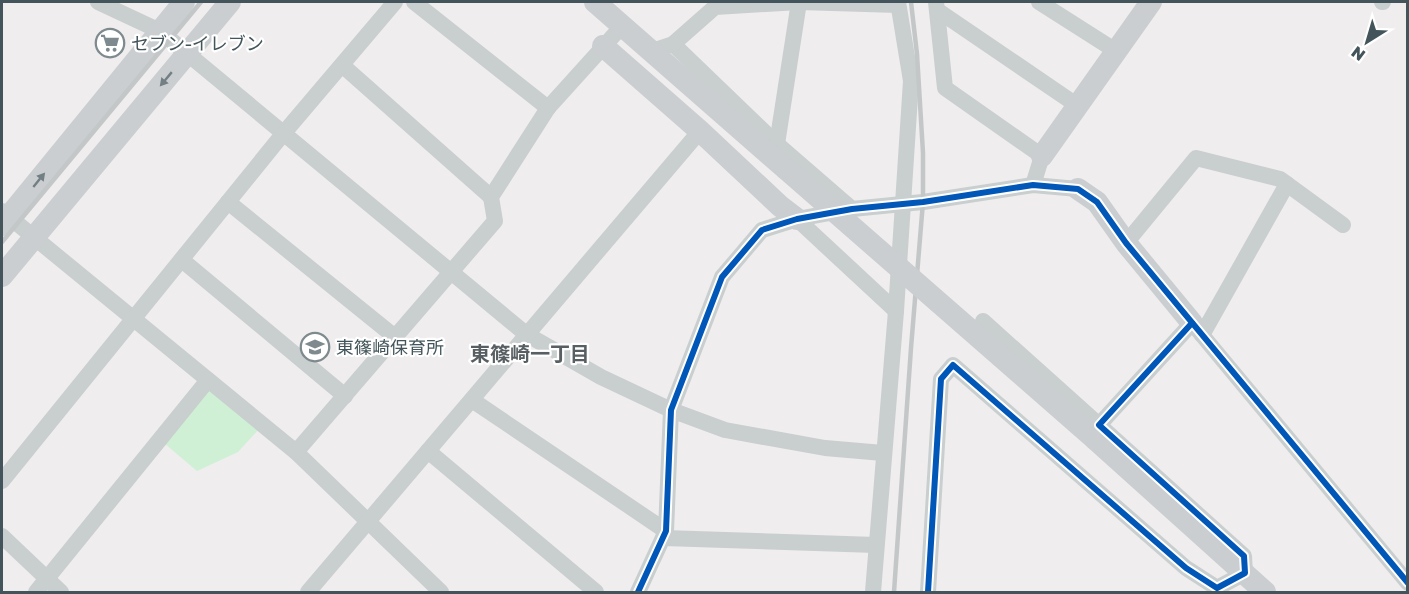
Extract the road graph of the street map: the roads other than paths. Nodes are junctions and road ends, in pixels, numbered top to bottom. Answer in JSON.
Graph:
{"nodes":[{"id":1,"x":98,"y":2,"type":"edge"},
{"id":2,"x":184,"y":2,"type":"edge"},
{"id":3,"x":230,"y":2,"type":"edge"},
{"id":4,"x":395,"y":2,"type":"edge"},
{"id":5,"x":414,"y":2,"type":"edge"},
{"id":6,"x":596,"y":2,"type":"edge"},
{"id":7,"x":799,"y":2,"type":"edge"},
{"id":8,"x":1039,"y":2,"type":"edge"},
{"id":9,"x":1151,"y":2,"type":"edge"},
{"id":10,"x":898,"y":3,"type":"edge"},
{"id":11,"x":937,"y":6,"type":"edge"},
{"id":12,"x":623,"y":25,"type":"junction"},
{"id":13,"x":160,"y":31,"type":"junction"},
{"id":14,"x":603,"y":46,"type":"junction"},
{"id":15,"x":662,"y":47,"type":"junction"},
{"id":16,"x":1116,"y":51,"type":"junction"},
{"id":17,"x":187,"y":53,"type":"junction"},
{"id":18,"x":342,"y":65,"type":"junction"},
{"id":19,"x":1078,"y":106,"type":"junction"},
{"id":20,"x":548,"y":108,"type":"junction"},
{"id":21,"x":700,"y":131,"type":"junction"},
{"id":22,"x":282,"y":134,"type":"junction"},
{"id":23,"x":777,"y":144,"type":"junction"},
{"id":24,"x":1042,"y":156,"type":"junction"},
{"id":25,"x":1287,"y":184,"type":"junction"},
{"id":26,"x":1033,"y":185,"type":"junction"},
{"id":27,"x":1078,"y":189,"type":"joint"},
{"id":28,"x":491,"y":197,"type":"junction"},
{"id":29,"x":228,"y":202,"type":"junction"},
{"id":30,"x":902,"y":204,"type":"junction"},
{"id":31,"x":852,"y":209,"type":"junction"},
{"id":32,"x":4,"y":218,"type":"edge"},
{"id":33,"x":797,"y":219,"type":"junction"},
{"id":34,"x":1343,"y":225,"type":"dead end"},
{"id":35,"x":33,"y":237,"type":"junction"},
{"id":36,"x":1126,"y":243,"type":"junction"},
{"id":37,"x":182,"y":260,"type":"junction"},
{"id":38,"x":452,"y":272,"type":"junction"},
{"id":39,"x":2,"y":276,"type":"edge"},
{"id":40,"x":896,"y":311,"type":"junction"},
{"id":41,"x":134,"y":320,"type":"junction"},
{"id":42,"x":983,"y":321,"type":"dead end"},
{"id":43,"x":1197,"y":329,"type":"junction"},
{"id":44,"x":526,"y":334,"type":"junction"},
{"id":45,"x":395,"y":337,"type":"junction"},
{"id":46,"x":208,"y":380,"type":"junction"},
{"id":47,"x":345,"y":396,"type":"junction"},
{"id":48,"x":472,"y":400,"type":"junction"},
{"id":49,"x":671,"y":410,"type":"junction"},
{"id":50,"x":1097,"y":432,"type":"junction"},
{"id":51,"x":428,"y":451,"type":"junction"},
{"id":52,"x":296,"y":452,"type":"junction"},
{"id":53,"x":883,"y":453,"type":"junction"},
{"id":54,"x":2,"y":481,"type":"edge"},
{"id":55,"x":368,"y":521,"type":"junction"},
{"id":56,"x":665,"y":535,"type":"junction"},
{"id":57,"x":2,"y":536,"type":"edge"},
{"id":58,"x":876,"y":545,"type":"junction"},
{"id":59,"x":1245,"y":573,"type":"junction"},
{"id":60,"x":1407,"y":583,"type":"edge"},
{"id":61,"x":41,"y":586,"type":"edge"},
{"id":62,"x":61,"y":592,"type":"edge"},
{"id":63,"x":308,"y":592,"type":"edge"},
{"id":64,"x":441,"y":592,"type":"edge"},
{"id":65,"x":596,"y":592,"type":"edge"},
{"id":66,"x":638,"y":592,"type":"edge"},
{"id":67,"x":873,"y":592,"type":"edge"},
{"id":68,"x":928,"y":592,"type":"edge"},
{"id":69,"x":1265,"y":592,"type":"edge"}],
"edges":[{"from":1,"to":13,"type":"street"},
{"from":2,"to":13,"type":"street"},
{"from":3,"to":17,"type":"street"},
{"from":4,"to":18,"type":"street"},
{"from":5,"to":20,"type":"street"},
{"from":6,"to":12,"type":"street"},
{"from":7,"to":10,"type":"street"},
{"from":7,"to":15,"type":"street"},
{"from":7,"to":23,"type":"street"},
{"from":8,"to":16,"type":"street"},
{"from":9,"to":16,"type":"street"},
{"from":10,"to":30,"type":"street"},
{"from":11,"to":19,"type":"street"},
{"from":11,"to":24,"type":"street"},
{"from":12,"to":14,"type":"street"},
{"from":12,"to":15,"type":"street"},
{"from":13,"to":17,"type":"street"},
{"from":32,"to":13,"type":"street","one_way":true},
{"from":14,"to":20,"type":"street"},
{"from":14,"to":21,"type":"street"},
{"from":15,"to":23,"type":"street"},
{"from":15,"to":50,"type":"street","bridge":true},
{"from":16,"to":19,"type":"street"},
{"from":17,"to":22,"type":"street"},
{"from":17,"to":35,"type":"street","one_way":true},
{"from":18,"to":22,"type":"street"},
{"from":18,"to":28,"type":"street"},
{"from":19,"to":24,"type":"street"},
{"from":20,"to":28,"type":"street"},
{"from":21,"to":33,"type":"street"},
{"from":21,"to":44,"type":"street"},
{"from":22,"to":29,"type":"street"},
{"from":22,"to":38,"type":"street"},
{"from":23,"to":31,"type":"street"},
{"from":24,"to":26,"type":"street"},
{"from":25,"to":34,"type":"street"},
{"from":25,"to":36,"type":"street"},
{"from":25,"to":43,"type":"street"},
{"from":26,"to":27,"type":"street"},
{"from":26,"to":30,"type":"street"},
{"from":27,"to":36,"type":"street"},
{"from":28,"to":38,"type":"street"},
{"from":29,"to":37,"type":"street"},
{"from":29,"to":45,"type":"street"},
{"from":30,"to":31,"type":"street"},
{"from":30,"to":40,"type":"street"},
{"from":31,"to":33,"type":"street"},
{"from":32,"to":35,"type":"street"},
{"from":33,"to":40,"type":"street"},
{"from":33,"to":49,"type":"street"},
{"from":35,"to":39,"type":"street"},
{"from":35,"to":41,"type":"street"},
{"from":36,"to":43,"type":"street"},
{"from":37,"to":41,"type":"street"},
{"from":37,"to":47,"type":"street"},
{"from":38,"to":44,"type":"street"},
{"from":38,"to":45,"type":"street"},
{"from":40,"to":53,"type":"street"},
{"from":41,"to":46,"type":"street"},
{"from":41,"to":54,"type":"street"},
{"from":42,"to":50,"type":"street"},
{"from":43,"to":50,"type":"street"},
{"from":43,"to":60,"type":"street"},
{"from":44,"to":48,"type":"street"},
{"from":44,"to":49,"type":"street"},
{"from":45,"to":47,"type":"street"},
{"from":46,"to":52,"type":"street"},
{"from":46,"to":61,"type":"street"},
{"from":47,"to":52,"type":"street"},
{"from":48,"to":51,"type":"street"},
{"from":48,"to":56,"type":"street"},
{"from":49,"to":53,"type":"street"},
{"from":49,"to":56,"type":"street"},
{"from":50,"to":59,"type":"street"},
{"from":51,"to":55,"type":"street"},
{"from":51,"to":65,"type":"street"},
{"from":52,"to":55,"type":"street"},
{"from":53,"to":58,"type":"street"},
{"from":55,"to":63,"type":"street"},
{"from":55,"to":64,"type":"street"},
{"from":56,"to":58,"type":"street"},
{"from":56,"to":66,"type":"street"},
{"from":57,"to":61,"type":"street"},
{"from":58,"to":67,"type":"street"},
{"from":59,"to":68,"type":"street"},
{"from":59,"to":69,"type":"street"},
{"from":61,"to":62,"type":"street"}]}
